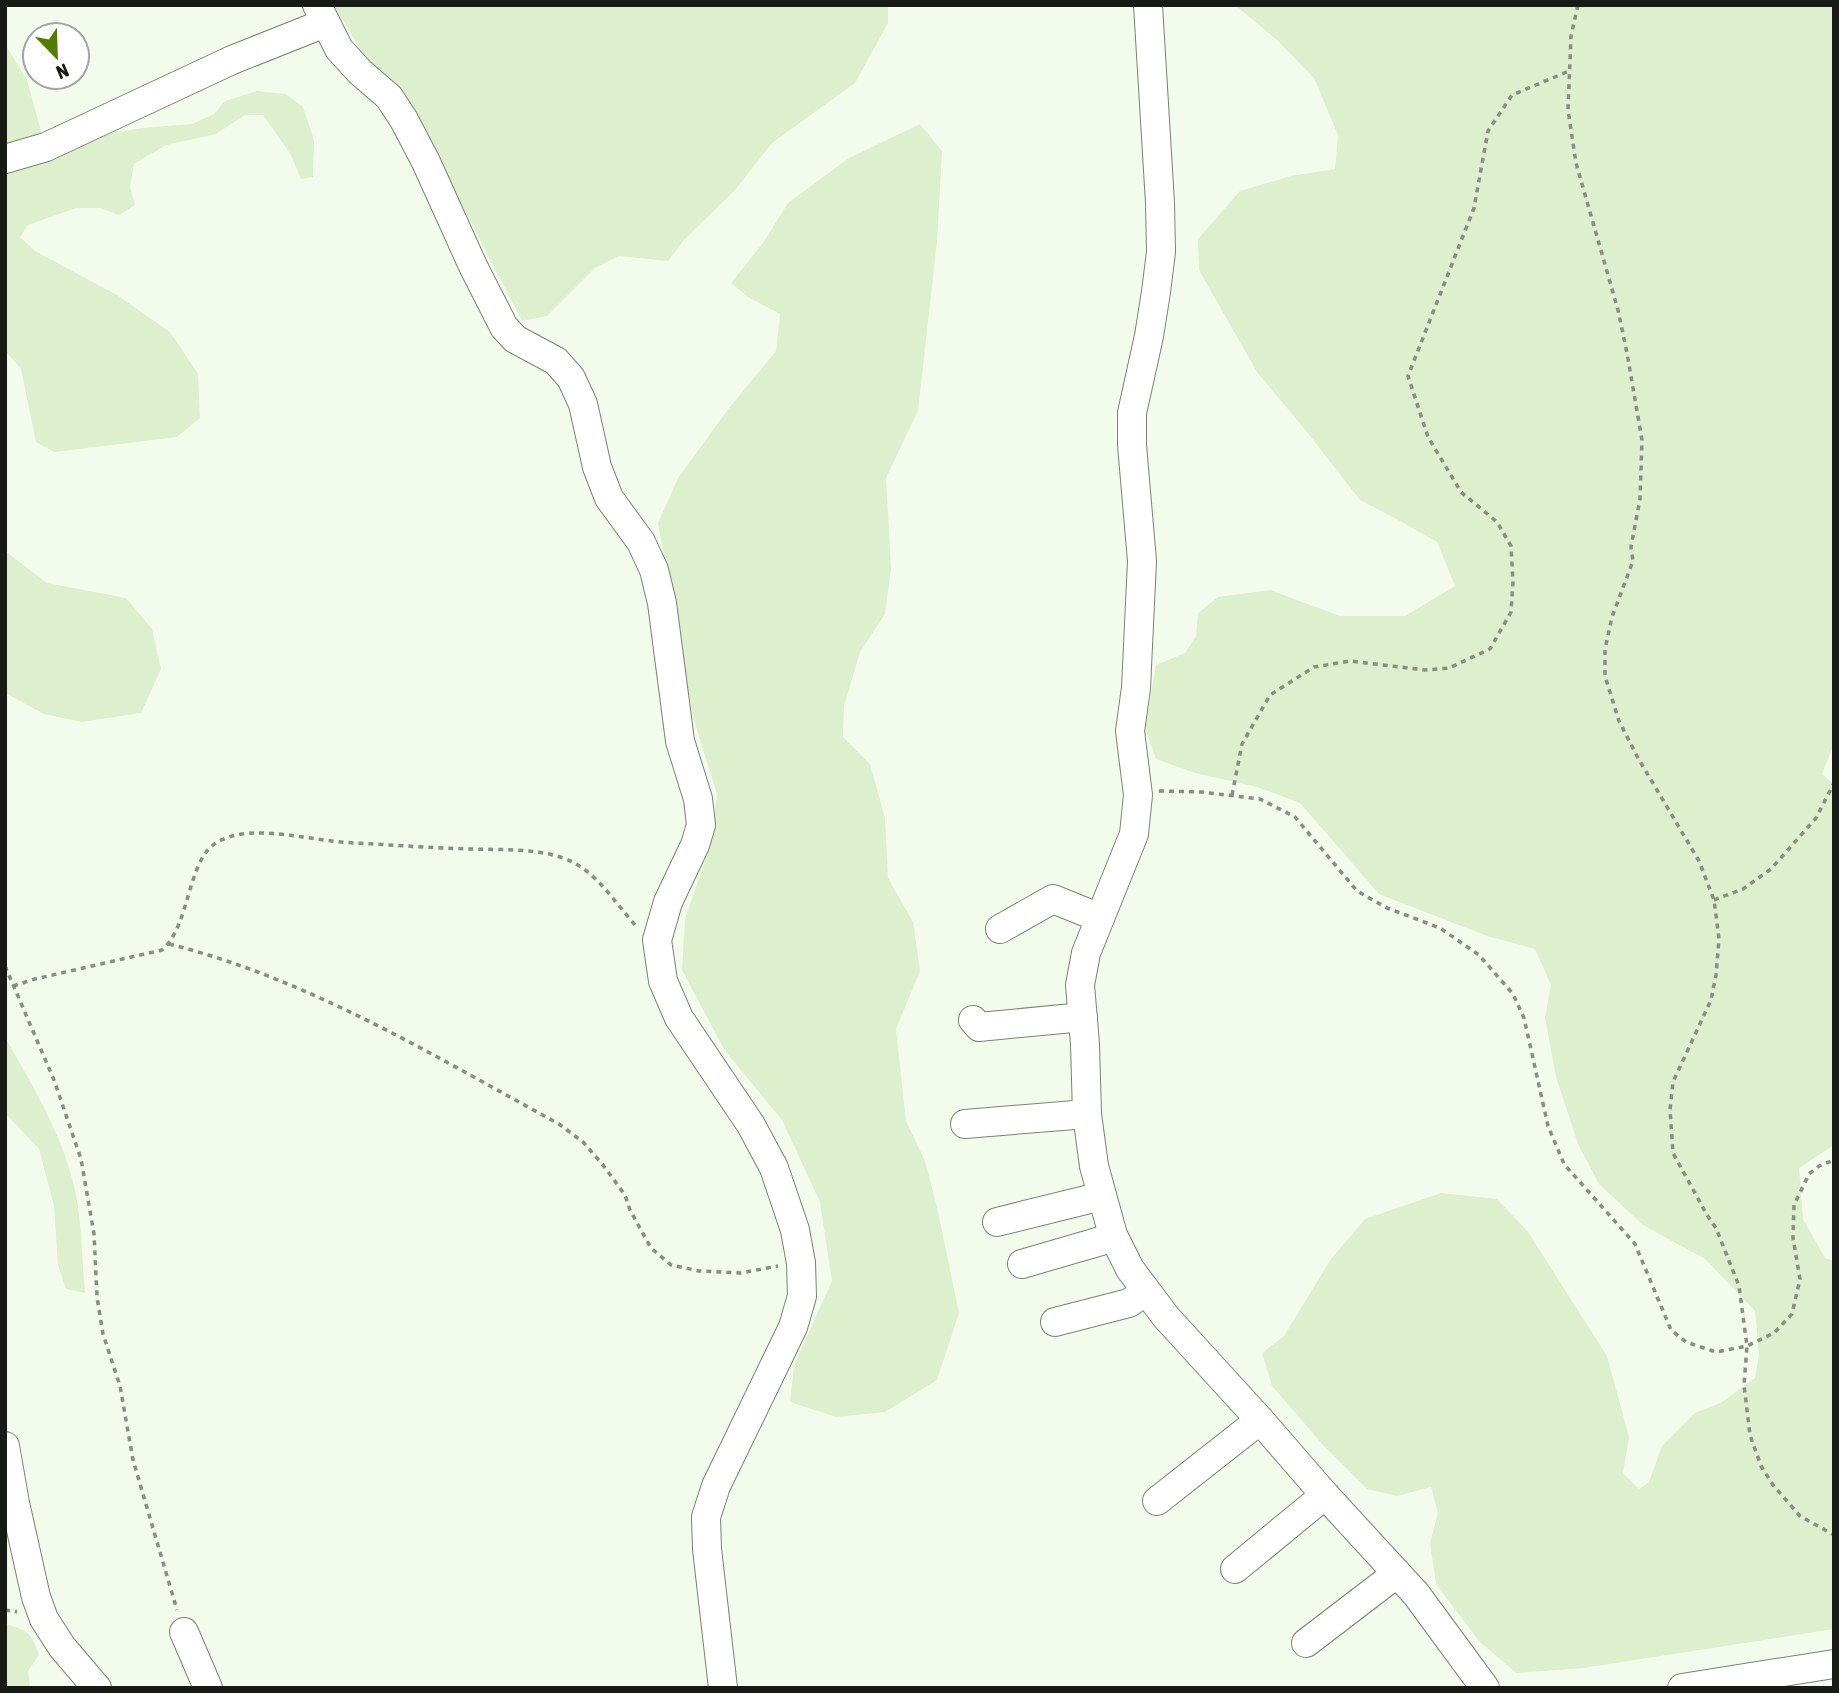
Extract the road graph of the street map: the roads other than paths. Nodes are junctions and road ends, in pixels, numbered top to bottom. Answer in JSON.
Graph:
{"nodes":[{"id":1,"x":1148,"y":5,"type":"edge"},
{"id":2,"x":321,"y":14,"type":"edge"},
{"id":3,"x":5,"y":159,"type":"edge"},
{"id":4,"x":1100,"y":918,"type":"junction"},
{"id":5,"x":1000,"y":929,"type":"dead end"},
{"id":6,"x":1083,"y":1017,"type":"junction"},
{"id":7,"x":973,"y":1020,"type":"dead end"},
{"id":8,"x":1087,"y":1114,"type":"junction"},
{"id":9,"x":965,"y":1124,"type":"dead end"},
{"id":10,"x":1102,"y":1196,"type":"junction"},
{"id":11,"x":997,"y":1222,"type":"dead end"},
{"id":12,"x":1113,"y":1235,"type":"junction"},
{"id":13,"x":1022,"y":1264,"type":"dead end"},
{"id":14,"x":1146,"y":1291,"type":"junction"},
{"id":15,"x":1055,"y":1322,"type":"dead end"},
{"id":16,"x":1260,"y":1420,"type":"junction"},
{"id":17,"x":5,"y":1446,"type":"edge"},
{"id":18,"x":1325,"y":1495,"type":"junction"},
{"id":19,"x":1157,"y":1501,"type":"dead end"},
{"id":20,"x":1235,"y":1569,"type":"dead end"},
{"id":21,"x":1396,"y":1572,"type":"junction"},
{"id":22,"x":184,"y":1632,"type":"road end"},
{"id":23,"x":1306,"y":1643,"type":"dead end"},
{"id":24,"x":1834,"y":1664,"type":"edge"},
{"id":25,"x":97,"y":1688,"type":"edge"},
{"id":26,"x":208,"y":1688,"type":"edge"},
{"id":27,"x":723,"y":1688,"type":"edge"},
{"id":28,"x":1485,"y":1688,"type":"edge"},
{"id":29,"x":1682,"y":1688,"type":"edge"}],
"edges":[{"from":1,"to":4,"type":"street"},
{"from":2,"to":3,"type":"street"},
{"from":2,"to":27,"type":"street"},
{"from":4,"to":5,"type":"street"},
{"from":4,"to":6,"type":"street"},
{"from":6,"to":7,"type":"street"},
{"from":6,"to":8,"type":"street"},
{"from":8,"to":9,"type":"street"},
{"from":8,"to":10,"type":"street"},
{"from":10,"to":11,"type":"street"},
{"from":10,"to":12,"type":"street"},
{"from":12,"to":13,"type":"street"},
{"from":12,"to":14,"type":"street"},
{"from":14,"to":15,"type":"street"},
{"from":14,"to":16,"type":"street"},
{"from":16,"to":18,"type":"street"},
{"from":16,"to":19,"type":"street"},
{"from":17,"to":25,"type":"street"},
{"from":18,"to":20,"type":"street"},
{"from":18,"to":21,"type":"street"},
{"from":21,"to":23,"type":"street"},
{"from":21,"to":28,"type":"street"},
{"from":22,"to":26,"type":"street"},
{"from":24,"to":29,"type":"street"}]}
